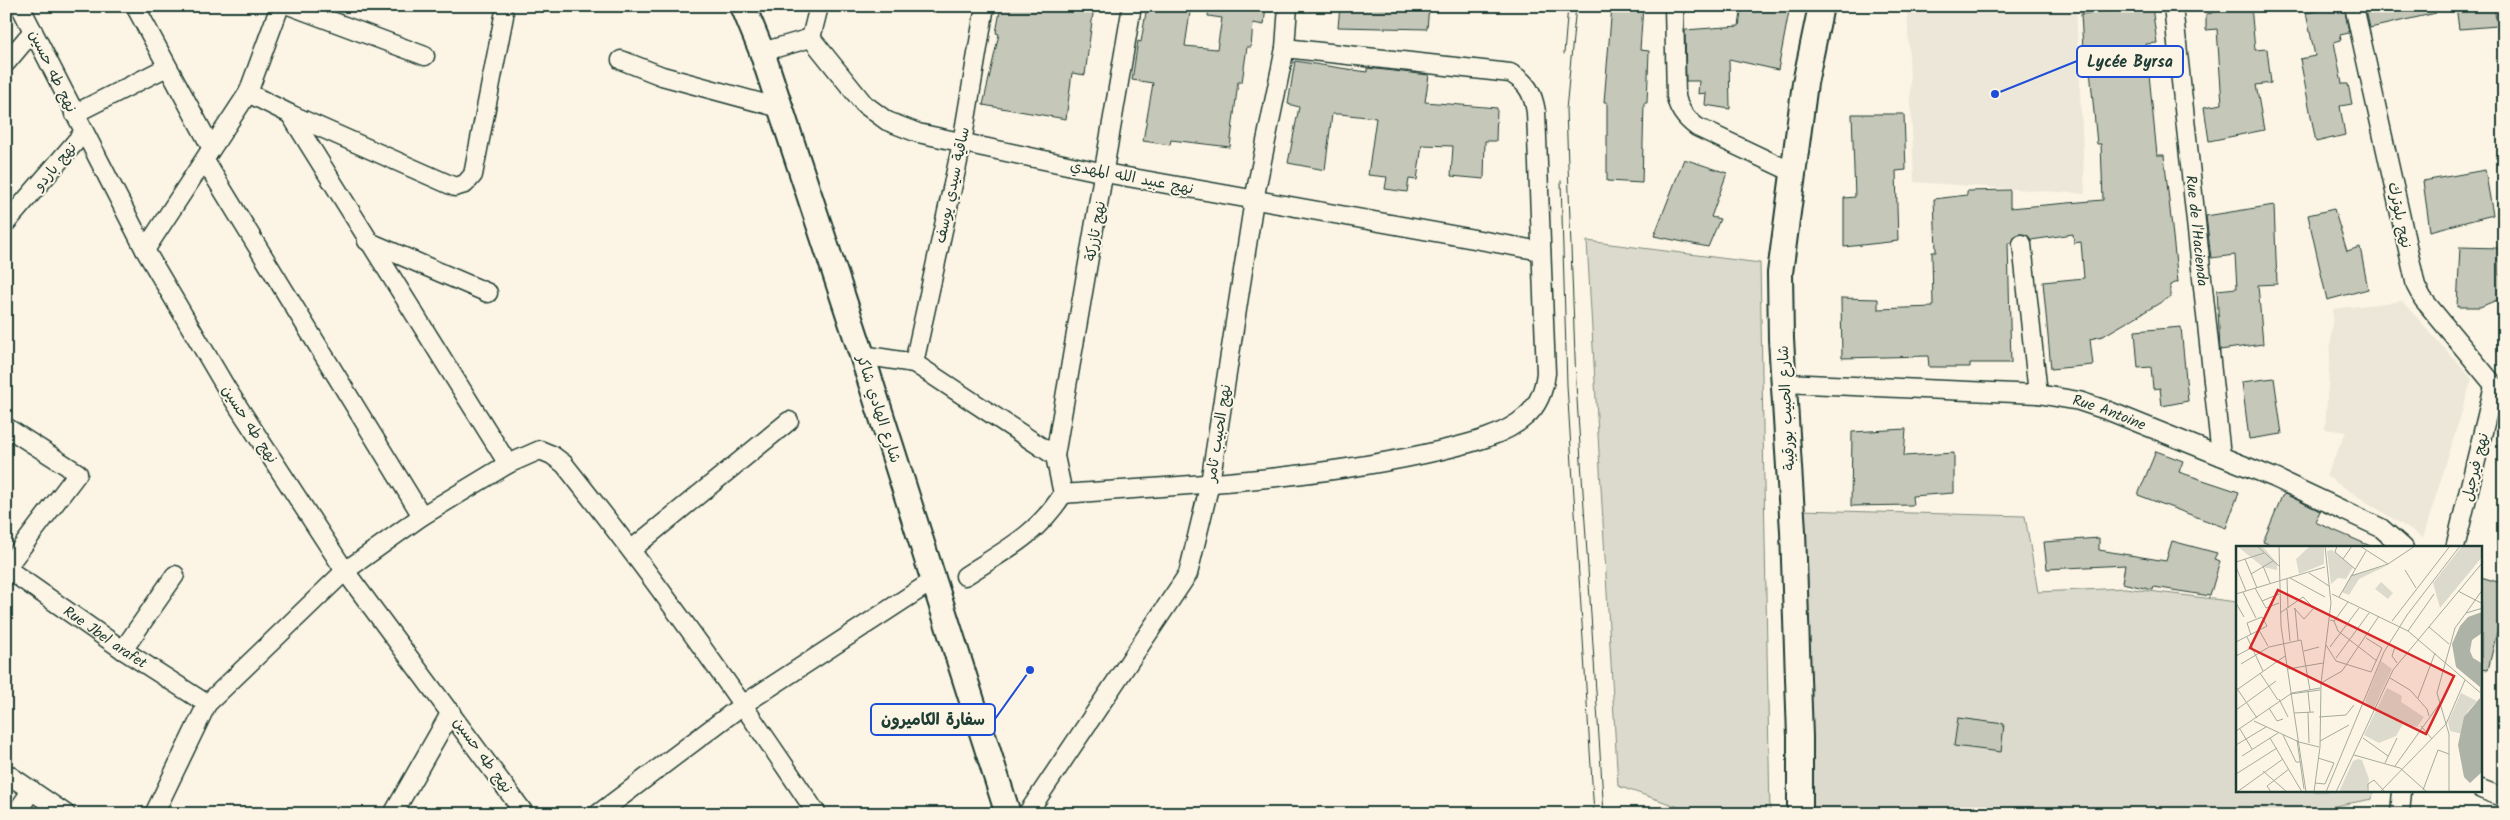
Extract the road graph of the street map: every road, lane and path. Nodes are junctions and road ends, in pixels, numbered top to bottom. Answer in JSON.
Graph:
{"nodes":[{"id":1,"x":20,"y":6,"type":"edge"},
{"id":2,"x":135,"y":6,"type":"edge"},
{"id":3,"x":280,"y":6,"type":"edge"},
{"id":4,"x":291,"y":6,"type":"edge"},
{"id":5,"x":743,"y":6,"type":"edge"},
{"id":6,"x":820,"y":6,"type":"edge"},
{"id":7,"x":985,"y":6,"type":"edge"},
{"id":8,"x":1132,"y":6,"type":"edge"},
{"id":9,"x":1288,"y":6,"type":"edge"},
{"id":10,"x":1674,"y":6,"type":"edge"},
{"id":11,"x":1821,"y":6,"type":"edge"},
{"id":12,"x":2174,"y":6,"type":"edge"},
{"id":13,"x":2354,"y":6,"type":"edge"},
{"id":14,"x":504,"y":16,"type":"dead end"},
{"id":15,"x":33,"y":31,"type":"junction"},
{"id":16,"x":811,"y":38,"type":"junction"},
{"id":17,"x":1285,"y":48,"type":"junction"},
{"id":18,"x":762,"y":52,"type":"junction"},
{"id":19,"x":425,"y":56,"type":"dead end"},
{"id":20,"x":621,"y":60,"type":"dead end"},
{"id":21,"x":6,"y":63,"type":"edge"},
{"id":22,"x":167,"y":67,"type":"junction"},
{"id":23,"x":248,"y":93,"type":"junction"},
{"id":24,"x":780,"y":108,"type":"junction"},
{"id":25,"x":74,"y":114,"type":"junction"},
{"id":26,"x":290,"y":114,"type":"junction"},
{"id":27,"x":84,"y":132,"type":"junction"},
{"id":28,"x":962,"y":143,"type":"junction"},
{"id":29,"x":208,"y":154,"type":"junction"},
{"id":30,"x":1792,"y":172,"type":"junction"},
{"id":31,"x":1105,"y":174,"type":"junction"},
{"id":32,"x":1254,"y":200,"type":"junction"},
{"id":33,"x":6,"y":223,"type":"edge"},
{"id":34,"x":367,"y":241,"type":"junction"},
{"id":35,"x":2022,"y":244,"type":"dead end"},
{"id":36,"x":145,"y":250,"type":"junction"},
{"id":37,"x":1541,"y":251,"type":"junction"},
{"id":38,"x":488,"y":293,"type":"dead end"},
{"id":39,"x":862,"y":355,"type":"junction"},
{"id":40,"x":914,"y":364,"type":"junction"},
{"id":41,"x":1784,"y":384,"type":"junction"},
{"id":42,"x":2499,"y":391,"type":"edge"},
{"id":43,"x":2038,"y":394,"type":"junction"},
{"id":44,"x":789,"y":421,"type":"dead end"},
{"id":45,"x":6,"y":427,"type":"edge"},
{"id":46,"x":1055,"y":456,"type":"junction"},
{"id":47,"x":2221,"y":456,"type":"junction"},
{"id":48,"x":508,"y":464,"type":"junction"},
{"id":49,"x":1210,"y":483,"type":"junction"},
{"id":50,"x":1063,"y":494,"type":"junction"},
{"id":51,"x":422,"y":516,"type":"junction"},
{"id":52,"x":2402,"y":546,"type":"edge"},
{"id":53,"x":2456,"y":546,"type":"edge"},
{"id":54,"x":632,"y":549,"type":"junction"},
{"id":55,"x":6,"y":568,"type":"edge"},
{"id":56,"x":346,"y":570,"type":"junction"},
{"id":57,"x":175,"y":575,"type":"dead end"},
{"id":58,"x":965,"y":576,"type":"dead end"},
{"id":59,"x":934,"y":580,"type":"junction"},
{"id":60,"x":124,"y":650,"type":"junction"},
{"id":61,"x":208,"y":704,"type":"junction"},
{"id":62,"x":744,"y":704,"type":"junction"},
{"id":63,"x":451,"y":712,"type":"junction"},
{"id":64,"x":6,"y":773,"type":"edge"},
{"id":65,"x":2482,"y":789,"type":"edge"},
{"id":66,"x":32,"y":790,"type":"junction"},
{"id":67,"x":2402,"y":792,"type":"edge"},
{"id":68,"x":2504,"y":798,"type":"edge"},
{"id":69,"x":15,"y":814,"type":"edge"},
{"id":70,"x":66,"y":814,"type":"edge"},
{"id":71,"x":154,"y":814,"type":"edge"},
{"id":72,"x":393,"y":814,"type":"edge"},
{"id":73,"x":525,"y":814,"type":"edge"},
{"id":74,"x":598,"y":814,"type":"edge"},
{"id":75,"x":817,"y":814,"type":"edge"},
{"id":76,"x":1008,"y":814,"type":"edge"},
{"id":77,"x":1027,"y":814,"type":"edge"},
{"id":78,"x":1800,"y":814,"type":"edge"},
{"id":79,"x":2400,"y":814,"type":"edge"}],
"edges":[{"from":1,"to":15,"type":"street","name":"نهج طه حسين"},
{"from":2,"to":22,"type":"street"},
{"from":3,"to":23,"type":"street"},
{"from":4,"to":19,"type":"street"},
{"from":5,"to":18,"type":"street","name":"شارع الهادي شاكر"},
{"from":6,"to":16,"type":"street"},
{"from":7,"to":28,"type":"street","name":"ساقية سيدي يوسف"},
{"from":8,"to":31,"type":"street","name":"نهج تازركة"},
{"from":9,"to":17,"type":"street","name":"نهج الحبيب ثامر"},
{"from":10,"to":30,"type":"street"},
{"from":11,"to":30,"type":"street","name":"شارع الحبيب بورقيبة"},
{"from":12,"to":47,"type":"street","name":"Rue de l'Hacienda"},
{"from":13,"to":42,"type":"street","name":"نهج بلوترك"},
{"from":14,"to":26,"type":"street"},
{"from":15,"to":21,"type":"street"},
{"from":15,"to":25,"type":"street","name":"نهج طه حسين"},
{"from":16,"to":18,"type":"street"},
{"from":16,"to":28,"type":"street","name":"نهج عبيد الله المهدي"},
{"from":17,"to":32,"type":"street","name":"نهج الحبيب ثامر"},
{"from":17,"to":37,"type":"street"},
{"from":18,"to":24,"type":"street","name":"شارع الهادي شاكر"},
{"from":20,"to":24,"type":"street"},
{"from":22,"to":25,"type":"street"},
{"from":22,"to":29,"type":"street"},
{"from":23,"to":26,"type":"street"},
{"from":23,"to":29,"type":"street"},
{"from":24,"to":39,"type":"street","name":"شارع الهادي شاكر"},
{"from":25,"to":27,"type":"street","name":"نهج طه حسين"},
{"from":26,"to":34,"type":"street"},
{"from":27,"to":33,"type":"street","name":"نهج باردو"},
{"from":27,"to":36,"type":"street","name":"نهج طه حسين"},
{"from":28,"to":31,"type":"street","name":"نهج عبيد الله المهدي"},
{"from":28,"to":40,"type":"street","name":"ساقية سيدي يوسف"},
{"from":29,"to":36,"type":"street"},
{"from":29,"to":51,"type":"street"},
{"from":30,"to":41,"type":"street","name":"شارع الحبيب بورقيبة"},
{"from":31,"to":32,"type":"street","name":"نهج عبيد الله المهدي"},
{"from":31,"to":46,"type":"street","name":"نهج تازركة"},
{"from":32,"to":37,"type":"street","name":"نهج عبيد الله المهدي"},
{"from":32,"to":49,"type":"street","name":"نهج الحبيب ثامر"},
{"from":34,"to":38,"type":"street"},
{"from":34,"to":48,"type":"street"},
{"from":35,"to":43,"type":"street"},
{"from":36,"to":56,"type":"street","name":"نهج طه حسين"},
{"from":37,"to":49,"type":"street"},
{"from":39,"to":40,"type":"street"},
{"from":39,"to":59,"type":"street","name":"شارع الهادي شاكر"},
{"from":40,"to":46,"type":"street"},
{"from":41,"to":43,"type":"street","name":"Rue Antoine"},
{"from":41,"to":78,"type":"street","name":"شارع الحبيب بورقيبة"},
{"from":42,"to":53,"type":"street","name":"نهج فيرجيل"},
{"from":43,"to":47,"type":"street","name":"Rue Antoine"},
{"from":44,"to":54,"type":"street"},
{"from":45,"to":55,"type":"street"},
{"from":46,"to":50,"type":"street"},
{"from":47,"to":52,"type":"street","name":"Rue Antoine"},
{"from":48,"to":51,"type":"street"},
{"from":48,"to":54,"type":"street"},
{"from":49,"to":50,"type":"street"},
{"from":49,"to":77,"type":"street","name":"نهج الحبيب ثامر"},
{"from":50,"to":58,"type":"street"},
{"from":51,"to":56,"type":"street"},
{"from":54,"to":62,"type":"street"},
{"from":55,"to":60,"type":"street","name":"Rue Jbel arafet"},
{"from":56,"to":61,"type":"street"},
{"from":56,"to":63,"type":"street","name":"نهج طه حسين"},
{"from":57,"to":60,"type":"street"},
{"from":59,"to":62,"type":"street"},
{"from":59,"to":76,"type":"street","name":"شارع الهادي شاكر"},
{"from":60,"to":61,"type":"street","name":"Rue Jbel arafet"},
{"from":61,"to":71,"type":"street"},
{"from":62,"to":74,"type":"street"},
{"from":62,"to":75,"type":"street"},
{"from":63,"to":72,"type":"street"},
{"from":63,"to":73,"type":"street","name":"نهج طه حسين"},
{"from":64,"to":66,"type":"street"},
{"from":65,"to":68,"type":"street"},
{"from":66,"to":69,"type":"street"},
{"from":66,"to":70,"type":"street"},
{"from":67,"to":79,"type":"street"}]}
